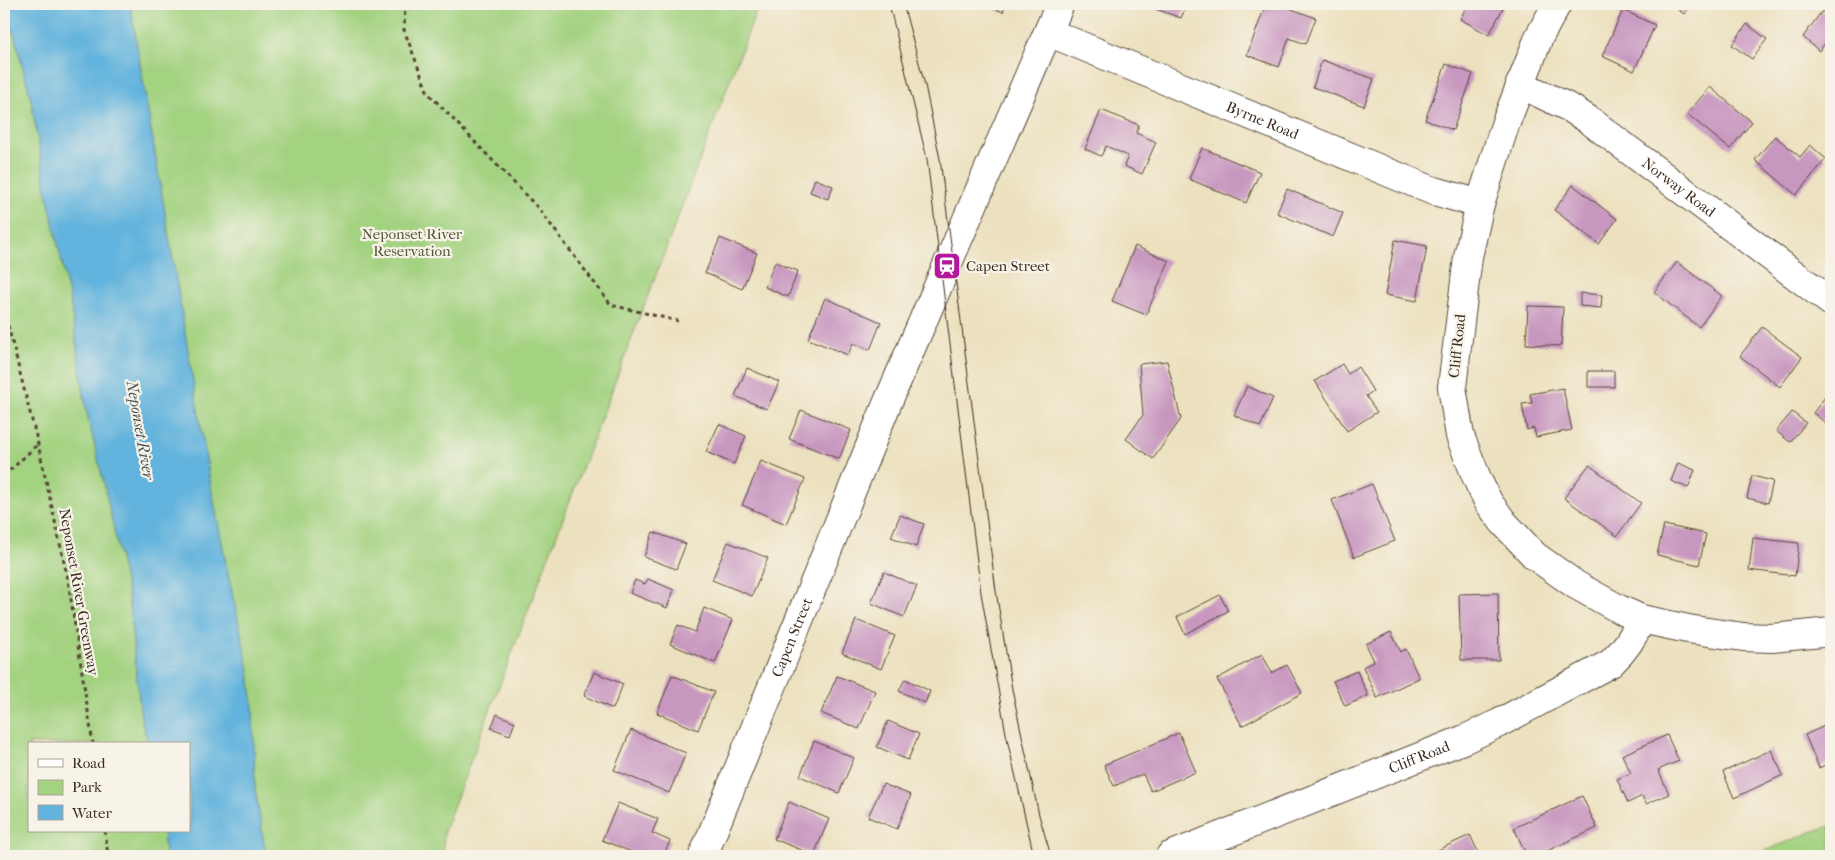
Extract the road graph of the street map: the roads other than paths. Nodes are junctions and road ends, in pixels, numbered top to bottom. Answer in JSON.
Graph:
{"nodes":[{"id":1,"x":1060,"y":4,"type":"edge"},
{"id":2,"x":1556,"y":4,"type":"edge"},
{"id":3,"x":1048,"y":32,"type":"junction"},
{"id":4,"x":1520,"y":84,"type":"junction"},
{"id":5,"x":1480,"y":204,"type":"junction"},
{"id":6,"x":1831,"y":302,"type":"edge"},
{"id":7,"x":1642,"y":619,"type":"junction"},
{"id":8,"x":1831,"y":632,"type":"edge"},
{"id":9,"x":703,"y":856,"type":"edge"},
{"id":10,"x":1170,"y":856,"type":"edge"}],
"edges":[{"from":1,"to":3,"type":"street","name":"Capen Street"},
{"from":2,"to":4,"type":"street","name":"Cliff Road"},
{"from":3,"to":5,"type":"street","name":"Byrne Road"},
{"from":3,"to":9,"type":"street","name":"Capen Street"},
{"from":4,"to":5,"type":"street","name":"Cliff Road"},
{"from":4,"to":6,"type":"street","name":"Norway Road"},
{"from":5,"to":7,"type":"street","name":"Cliff Road"},
{"from":7,"to":8,"type":"street","name":"Cliff Road"},
{"from":7,"to":10,"type":"street","name":"Cliff Road"}]}
